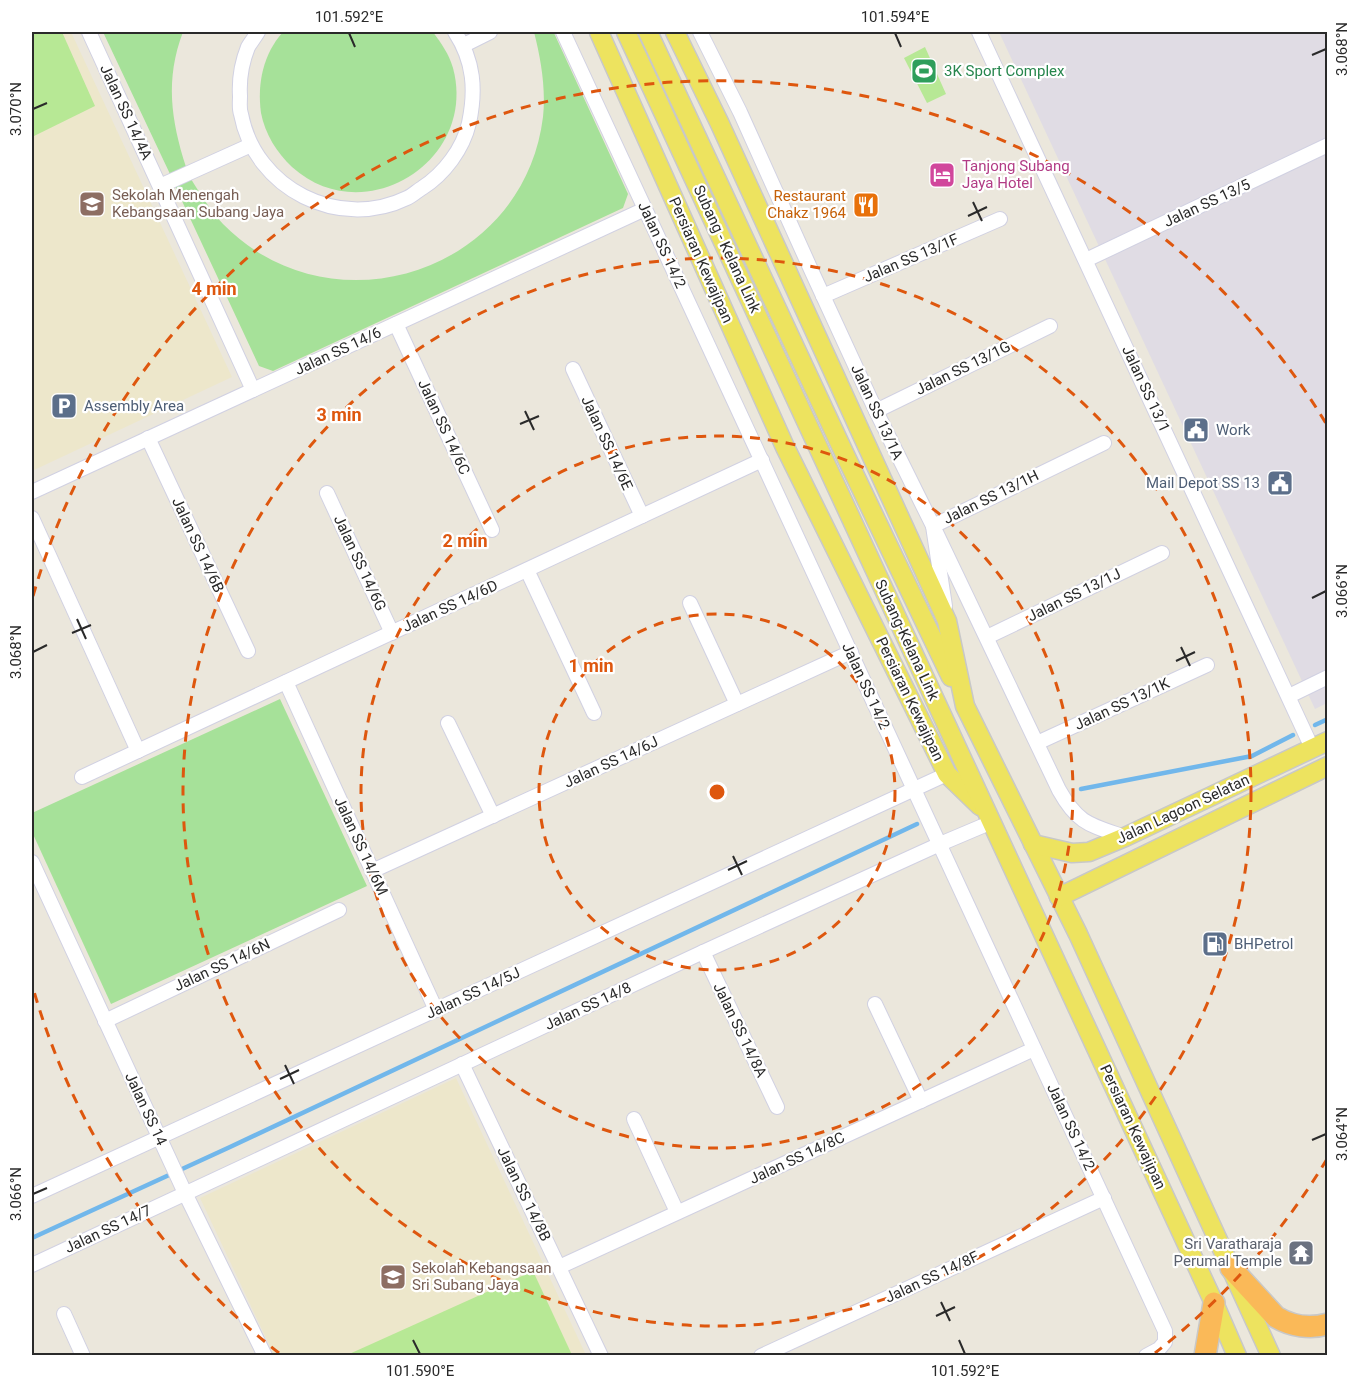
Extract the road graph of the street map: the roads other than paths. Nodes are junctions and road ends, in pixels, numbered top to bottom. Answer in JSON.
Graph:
{"nodes":[{"id":1,"x":89,"y":32,"type":"edge"},
{"id":2,"x":258,"y":32,"type":"edge"},
{"id":3,"x":455,"y":32,"type":"edge"},
{"id":4,"x":490,"y":32,"type":"edge"},
{"id":5,"x":563,"y":32,"type":"edge"},
{"id":6,"x":599,"y":32,"type":"edge"},
{"id":7,"x":626,"y":32,"type":"edge"},
{"id":8,"x":648,"y":32,"type":"edge"},
{"id":9,"x":673,"y":32,"type":"edge"},
{"id":10,"x":700,"y":32,"type":"edge"},
{"id":11,"x":978,"y":32,"type":"edge"},
{"id":12,"x":464,"y":45,"type":"junction"},
{"id":13,"x":251,"y":145,"type":"junction"},
{"id":14,"x":1328,"y":145,"type":"edge"},
{"id":15,"x":160,"y":186,"type":"junction"},
{"id":16,"x":645,"y":209,"type":"junction"},
{"id":17,"x":1000,"y":219,"type":"dead end"},
{"id":18,"x":1086,"y":260,"type":"junction"},
{"id":19,"x":823,"y":296,"type":"junction"},
{"id":20,"x":396,"y":324,"type":"junction"},
{"id":21,"x":1050,"y":326,"type":"dead end"},
{"id":22,"x":573,"y":369,"type":"dead end"},
{"id":23,"x":253,"y":390,"type":"junction"},
{"id":24,"x":876,"y":411,"type":"junction"},
{"id":25,"x":148,"y":438,"type":"junction"},
{"id":26,"x":1104,"y":443,"type":"dead end"},
{"id":27,"x":847,"y":459,"type":"joint"},
{"id":28,"x":762,"y":460,"type":"junction"},
{"id":29,"x":827,"y":467,"type":"joint"},
{"id":30,"x":32,"y":492,"type":"edge"},
{"id":31,"x":327,"y":493,"type":"dead end"},
{"id":32,"x":642,"y":516,"type":"junction"},
{"id":33,"x":32,"y":518,"type":"edge"},
{"id":34,"x":933,"y":526,"type":"junction"},
{"id":35,"x":492,"y":530,"type":"dead end"},
{"id":36,"x":1162,"y":553,"type":"dead end"},
{"id":37,"x":527,"y":570,"type":"junction"},
{"id":38,"x":690,"y":603,"type":"dead end"},
{"id":39,"x":947,"y":621,"type":"junction"},
{"id":40,"x":392,"y":633,"type":"junction"},
{"id":41,"x":987,"y":637,"type":"junction"},
{"id":42,"x":248,"y":651,"type":"dead end"},
{"id":43,"x":851,"y":652,"type":"junction"},
{"id":44,"x":1207,"y":665,"type":"dead end"},
{"id":45,"x":1328,"y":677,"type":"edge"},
{"id":46,"x":286,"y":682,"type":"junction"},
{"id":47,"x":1288,"y":696,"type":"junction"},
{"id":48,"x":737,"y":704,"type":"junction"},
{"id":49,"x":965,"y":706,"type":"junction"},
{"id":50,"x":594,"y":713,"type":"dead end"},
{"id":51,"x":448,"y":723,"type":"dead end"},
{"id":52,"x":1037,"y":743,"type":"junction"},
{"id":53,"x":1320,"y":744,"type":"edge"},
{"id":54,"x":138,"y":751,"type":"junction"},
{"id":55,"x":1328,"y":766,"type":"edge"},
{"id":56,"x":947,"y":774,"type":"junction"},
{"id":57,"x":82,"y":777,"type":"dead end"},
{"id":58,"x":915,"y":790,"type":"junction"},
{"id":59,"x":493,"y":816,"type":"junction"},
{"id":60,"x":990,"y":818,"type":"junction"},
{"id":61,"x":1125,"y":837,"type":"junction"},
{"id":62,"x":940,"y":844,"type":"junction"},
{"id":63,"x":1033,"y":844,"type":"junction"},
{"id":64,"x":32,"y":862,"type":"edge"},
{"id":65,"x":372,"y":871,"type":"junction"},
{"id":66,"x":1059,"y":897,"type":"junction"},
{"id":67,"x":339,"y":910,"type":"dead end"},
{"id":68,"x":703,"y":952,"type":"junction"},
{"id":69,"x":875,"y":1004,"type":"dead end"},
{"id":70,"x":436,"y":1010,"type":"junction"},
{"id":71,"x":105,"y":1021,"type":"junction"},
{"id":72,"x":1034,"y":1049,"type":"junction"},
{"id":73,"x":462,"y":1064,"type":"junction"},
{"id":74,"x":921,"y":1101,"type":"junction"},
{"id":75,"x":777,"y":1107,"type":"dead end"},
{"id":76,"x":634,"y":1119,"type":"dead end"},
{"id":77,"x":159,"y":1137,"type":"junction"},
{"id":78,"x":185,"y":1193,"type":"junction"},
{"id":79,"x":32,"y":1196,"type":"edge"},
{"id":80,"x":1104,"y":1198,"type":"junction"},
{"id":81,"x":677,"y":1212,"type":"junction"},
{"id":82,"x":32,"y":1265,"type":"edge"},
{"id":83,"x":559,"y":1267,"type":"junction"},
{"id":84,"x":1231,"y":1268,"type":"junction"},
{"id":85,"x":1214,"y":1303,"type":"junction"},
{"id":86,"x":64,"y":1314,"type":"dead end"},
{"id":87,"x":1328,"y":1323,"type":"edge"},
{"id":88,"x":84,"y":1356,"type":"edge"},
{"id":89,"x":265,"y":1356,"type":"edge"},
{"id":90,"x":601,"y":1356,"type":"edge"},
{"id":91,"x":760,"y":1356,"type":"edge"},
{"id":92,"x":1146,"y":1356,"type":"edge"},
{"id":93,"x":1205,"y":1356,"type":"edge"},
{"id":94,"x":1237,"y":1356,"type":"edge"},
{"id":95,"x":1271,"y":1356,"type":"edge"}],
"edges":[{"from":1,"to":15,"type":"street","name":"Jalan SS 14/4A"},
{"from":2,"to":13,"type":"street"},
{"from":3,"to":12,"type":"street"},
{"from":4,"to":12,"type":"street"},
{"from":5,"to":16,"type":"street","name":"Jalan SS 14/2"},
{"from":6,"to":56,"type":"main road","name":"Persiaran Kewajipan"},
{"from":7,"to":29,"type":"main road","name":"Subang - Kelana Link"},
{"from":8,"to":27,"type":"main road","name":"Subang - Kelana Link"},
{"from":9,"to":39,"type":"main road","name":"Persiaran Kewajipan"},
{"from":10,"to":19,"type":"street","name":"Jalan SS 13/1A"},
{"from":11,"to":18,"type":"street","name":"Jalan SS 13/1"},
{"from":12,"to":13,"type":"street"},
{"from":13,"to":15,"type":"street"},
{"from":14,"to":18,"type":"street","name":"Jalan SS 13/5"},
{"from":15,"to":23,"type":"street","name":"Jalan SS 14/4A"},
{"from":16,"to":20,"type":"street","name":"Jalan SS 14/6"},
{"from":16,"to":28,"type":"street","name":"Jalan SS 14/2"},
{"from":17,"to":19,"type":"street","name":"Jalan SS 13/1F"},
{"from":18,"to":47,"type":"street","name":"Jalan SS 13/1"},
{"from":19,"to":24,"type":"street","name":"Jalan SS 13/1A"},
{"from":20,"to":23,"type":"street","name":"Jalan SS 14/6"},
{"from":20,"to":35,"type":"street","name":"Jalan SS 14/6C"},
{"from":21,"to":24,"type":"street","name":"Jalan SS 13/1G"},
{"from":22,"to":32,"type":"street","name":"Jalan SS 14/6E"},
{"from":23,"to":25,"type":"street","name":"Jalan SS 14/6"},
{"from":24,"to":34,"type":"street","name":"Jalan SS 13/1A"},
{"from":25,"to":30,"type":"street","name":"Jalan SS 14/6"},
{"from":25,"to":42,"type":"street","name":"Jalan SS 14/6B"},
{"from":26,"to":34,"type":"street","name":"Jalan SS 13/1H"},
{"from":27,"to":49,"type":"main road","name":"Subang-Kelana Link"},
{"from":28,"to":32,"type":"street","name":"Jalan SS 14/6D"},
{"from":28,"to":43,"type":"street","name":"Jalan SS 14/2"},
{"from":29,"to":60,"type":"main road","name":"Subang-Kelana Link"},
{"from":31,"to":40,"type":"street","name":"Jalan SS 14/6G"},
{"from":32,"to":37,"type":"street","name":"Jalan SS 14/6D"},
{"from":33,"to":54,"type":"street"},
{"from":34,"to":39,"type":"street","name":"Jalan SS 13/1H"},
{"from":34,"to":41,"type":"street","name":"Jalan SS 13/1A"},
{"from":36,"to":41,"type":"street","name":"Jalan SS 13/1J"},
{"from":37,"to":40,"type":"street","name":"Jalan SS 14/6D"},
{"from":37,"to":50,"type":"street"},
{"from":38,"to":48,"type":"street"},
{"from":39,"to":49,"type":"main road","name":"Persiaran Kewajipan"},
{"from":40,"to":46,"type":"street","name":"Jalan SS 14/6D"},
{"from":41,"to":52,"type":"street","name":"Jalan SS 13/1A"},
{"from":43,"to":48,"type":"street","name":"Jalan SS 14/6J"},
{"from":43,"to":58,"type":"street","name":"Jalan SS 14/2"},
{"from":44,"to":52,"type":"street","name":"Jalan SS 13/1K"},
{"from":45,"to":47,"type":"street"},
{"from":46,"to":54,"type":"street","name":"Jalan SS 14/6D"},
{"from":46,"to":65,"type":"street","name":"Jalan SS 14/6M"},
{"from":47,"to":53,"type":"street","name":"Jalan SS 13/1"},
{"from":48,"to":59,"type":"street","name":"Jalan SS 14/6J"},
{"from":49,"to":63,"type":"main road","name":"Persiaran Kewajipan"},
{"from":51,"to":59,"type":"street"},
{"from":52,"to":61,"type":"street","name":"Jalan SS 13/1A"},
{"from":53,"to":61,"type":"main road","name":"Jalan Lagoon Selatan"},
{"from":54,"to":57,"type":"street","name":"Jalan SS 14/6D"},
{"from":55,"to":66,"type":"main road","name":"Jalan Lagoon Selatan"},
{"from":56,"to":58,"type":"street","name":"Jalan SS 14/5J"},
{"from":56,"to":60,"type":"main road","name":"Persiaran Kewajipan"},
{"from":58,"to":62,"type":"street","name":"Jalan SS 14/2"},
{"from":58,"to":70,"type":"street","name":"Jalan SS 14/5J"},
{"from":59,"to":65,"type":"street","name":"Jalan SS 14/6J"},
{"from":60,"to":62,"type":"street","name":"Jalan SS 14/8"},
{"from":60,"to":85,"type":"main road","name":"Persiaran Kewajipan"},
{"from":61,"to":63,"type":"main road","name":"Jalan Lagoon Selatan"},
{"from":62,"to":68,"type":"street","name":"Jalan SS 14/8"},
{"from":62,"to":72,"type":"street","name":"Jalan SS 14/2"},
{"from":63,"to":66,"type":"main road","name":"Persiaran Kewajipan"},
{"from":64,"to":71,"type":"street","name":"Jalan SS 14"},
{"from":65,"to":70,"type":"street","name":"Jalan SS 14/6M"},
{"from":66,"to":84,"type":"main road","name":"Persiaran Kewajipan"},
{"from":67,"to":71,"type":"street","name":"Jalan SS 14/6N"},
{"from":68,"to":73,"type":"street","name":"Jalan SS 14/8"},
{"from":68,"to":75,"type":"street","name":"Jalan SS 14/8A"},
{"from":69,"to":74,"type":"street"},
{"from":70,"to":77,"type":"street","name":"Jalan SS 14/5J"},
{"from":71,"to":77,"type":"street","name":"Jalan SS 14"},
{"from":72,"to":74,"type":"street","name":"Jalan SS 14/8C"},
{"from":72,"to":80,"type":"street","name":"Jalan SS 14/2"},
{"from":73,"to":78,"type":"street","name":"Jalan SS 14/8"},
{"from":73,"to":83,"type":"street","name":"Jalan SS 14/8B"},
{"from":74,"to":81,"type":"street","name":"Jalan SS 14/8C"},
{"from":76,"to":81,"type":"street"},
{"from":77,"to":78,"type":"street","name":"Jalan SS 14"},
{"from":77,"to":79,"type":"street","name":"Jalan SS 14/5J"},
{"from":78,"to":82,"type":"street","name":"Jalan SS 14/7"},
{"from":78,"to":89,"type":"street","name":"Jalan SS 14"},
{"from":80,"to":91,"type":"street","name":"Jalan SS 14/8F"},
{"from":80,"to":92,"type":"street","name":"Jalan SS 14/2"},
{"from":81,"to":83,"type":"street","name":"Jalan SS 14/8C"},
{"from":83,"to":90,"type":"street","name":"Jalan SS 14/8B"},
{"from":84,"to":87,"type":"highway"},
{"from":84,"to":95,"type":"main road","name":"Persiaran Kewajipan"},
{"from":85,"to":93,"type":"highway"},
{"from":85,"to":94,"type":"main road","name":"Persiaran Kewajipan"},
{"from":86,"to":88,"type":"street"}]}
